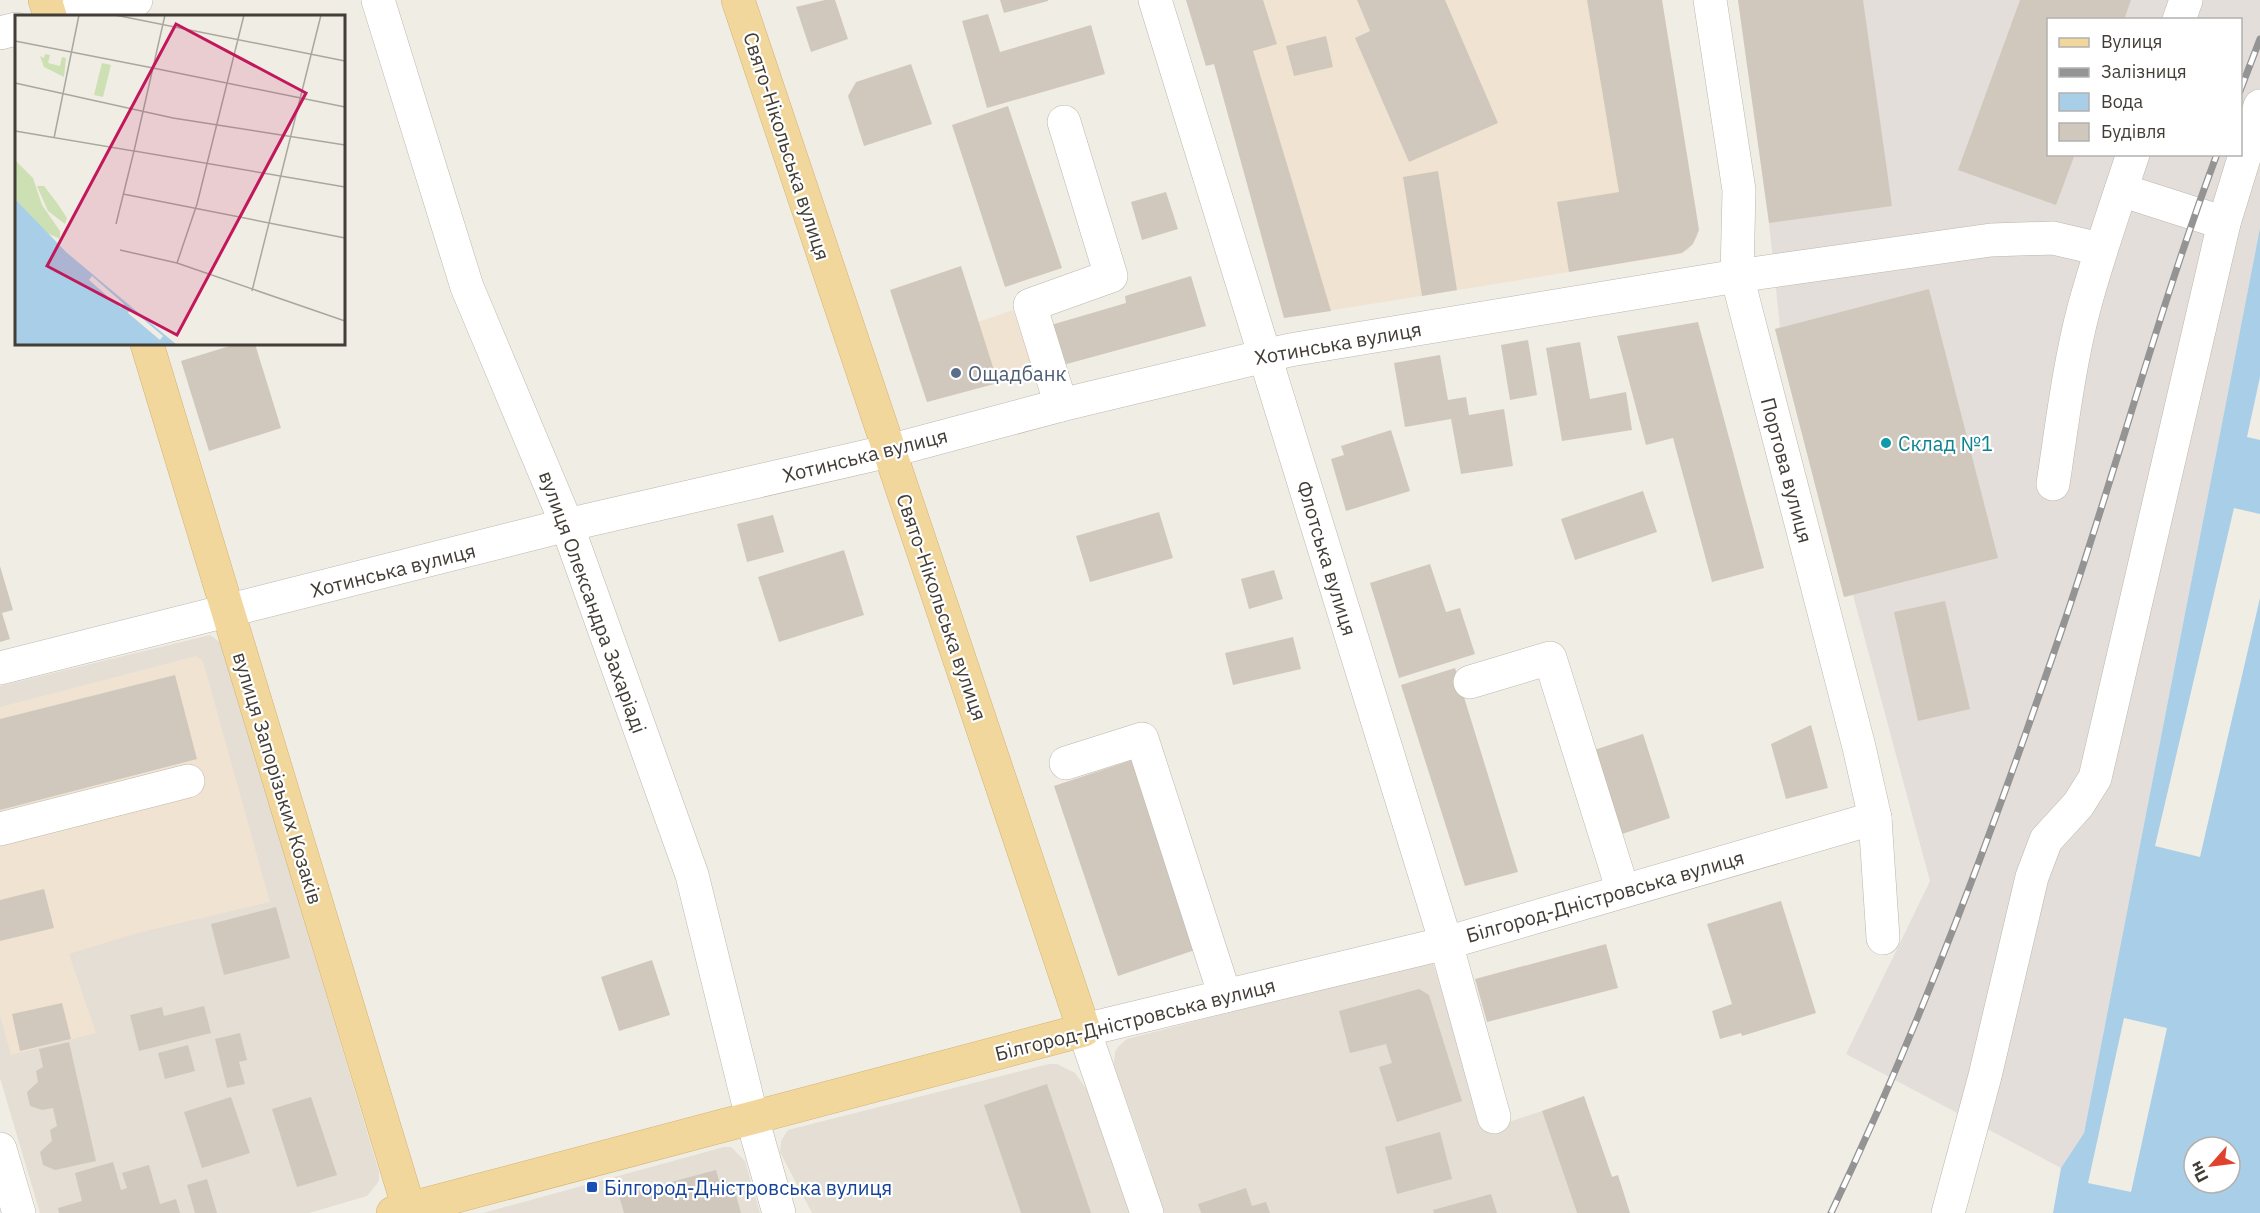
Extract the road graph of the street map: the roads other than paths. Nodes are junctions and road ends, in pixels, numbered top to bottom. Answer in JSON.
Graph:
{"nodes":[{"id":1,"x":45,"y":0,"type":"edge"},
{"id":2,"x":136,"y":0,"type":"edge"},
{"id":3,"x":378,"y":0,"type":"edge"},
{"id":4,"x":738,"y":0,"type":"edge"},
{"id":5,"x":1155,"y":0,"type":"edge"},
{"id":6,"x":1710,"y":0,"type":"edge"},
{"id":7,"x":2186,"y":0,"type":"edge"},
{"id":8,"x":50,"y":15,"type":"edge"},
{"id":9,"x":72,"y":15,"type":"edge"},
{"id":10,"x":2180,"y":18,"type":"edge"},
{"id":11,"x":15,"y":29,"type":"edge"},
{"id":12,"x":0,"y":33,"type":"edge"},
{"id":13,"x":2260,"y":106,"type":"edge"},
{"id":14,"x":1064,"y":122,"type":"dead end"},
{"id":15,"x":2132,"y":156,"type":"edge"},
{"id":16,"x":2121,"y":190,"type":"junction"},
{"id":17,"x":2224,"y":223,"type":"junction"},
{"id":18,"x":2100,"y":249,"type":"junction"},
{"id":19,"x":1737,"y":276,"type":"junction"},
{"id":20,"x":147,"y":345,"type":"edge"},
{"id":21,"x":1264,"y":356,"type":"junction"},
{"id":22,"x":1061,"y":405,"type":"junction"},
{"id":23,"x":889,"y":451,"type":"junction"},
{"id":24,"x":2053,"y":484,"type":"dead end"},
{"id":25,"x":567,"y":525,"type":"junction"},
{"id":26,"x":227,"y":612,"type":"junction"},
{"id":27,"x":0,"y":668,"type":"edge"},
{"id":28,"x":1470,"y":682,"type":"dead end"},
{"id":29,"x":1066,"y":763,"type":"dead end"},
{"id":30,"x":188,"y":781,"type":"dead end"},
{"id":31,"x":1875,"y":819,"type":"junction"},
{"id":32,"x":0,"y":829,"type":"edge"},
{"id":33,"x":1623,"y":891,"type":"junction"},
{"id":34,"x":1883,"y":938,"type":"dead end"},
{"id":35,"x":1446,"y":943,"type":"junction"},
{"id":36,"x":1225,"y":996,"type":"junction"},
{"id":37,"x":1084,"y":1029,"type":"junction"},
{"id":38,"x":1494,"y":1117,"type":"dead end"},
{"id":39,"x":752,"y":1118,"type":"junction"},
{"id":40,"x":0,"y":1149,"type":"edge"},
{"id":41,"x":404,"y":1212,"type":"edge"},
{"id":42,"x":19,"y":1213,"type":"edge"},
{"id":43,"x":779,"y":1213,"type":"edge"},
{"id":44,"x":1147,"y":1213,"type":"edge"},
{"id":45,"x":1948,"y":1213,"type":"edge"}],
"edges":[{"from":1,"to":8,"type":"main road"},
{"from":2,"to":9,"type":"street"},
{"from":3,"to":25,"type":"street","name":"вулиця Олександра Захаріаді"},
{"from":4,"to":23,"type":"main road","name":"Свято-Нікольська вулиця"},
{"from":5,"to":21,"type":"street","name":"Флотська вулиця"},
{"from":6,"to":19,"type":"street","name":"Портова вулиця"},
{"from":7,"to":10,"type":"street"},
{"from":11,"to":12,"type":"street"},
{"from":13,"to":17,"type":"street"},
{"from":14,"to":22,"type":"street"},
{"from":15,"to":16,"type":"street"},
{"from":16,"to":17,"type":"street"},
{"from":16,"to":18,"type":"street"},
{"from":17,"to":45,"type":"street"},
{"from":18,"to":19,"type":"street","name":"Хотинська вулиця"},
{"from":18,"to":24,"type":"street"},
{"from":19,"to":21,"type":"street","name":"Хотинська вулиця"},
{"from":19,"to":31,"type":"street","name":"Портова вулиця"},
{"from":20,"to":26,"type":"main road","name":"вулиця Запорізьких Козаків"},
{"from":21,"to":22,"type":"street","name":"Хотинська вулиця"},
{"from":21,"to":35,"type":"street","name":"Флотська вулиця"},
{"from":22,"to":23,"type":"street","name":"Хотинська вулиця"},
{"from":23,"to":25,"type":"street","name":"Хотинська вулиця"},
{"from":23,"to":37,"type":"main road","name":"Свято-Нікольська вулиця"},
{"from":25,"to":26,"type":"street","name":"Хотинська вулиця"},
{"from":25,"to":39,"type":"street","name":"вулиця Олександра Захаріаді"},
{"from":26,"to":27,"type":"street","name":"Хотинська вулиця"},
{"from":26,"to":41,"type":"main road","name":"вулиця Запорізьких Козаків"},
{"from":28,"to":33,"type":"street"},
{"from":29,"to":36,"type":"street"},
{"from":30,"to":32,"type":"street"},
{"from":31,"to":33,"type":"street","name":"Білгород-Дністровська вулиця"},
{"from":31,"to":34,"type":"street","name":"Портова вулиця"},
{"from":33,"to":35,"type":"street","name":"Білгород-Дністровська вулиця"},
{"from":35,"to":36,"type":"street","name":"Білгород-Дністровська вулиця"},
{"from":35,"to":38,"type":"street","name":"Флотська вулиця"},
{"from":36,"to":37,"type":"street","name":"Білгород-Дністровська вулиця"},
{"from":37,"to":39,"type":"main road","name":"Білгород-Дністровська вулиця"},
{"from":37,"to":44,"type":"street","name":"Свято-Нікольська вулиця"},
{"from":39,"to":41,"type":"main road","name":"Білгород-Дністровська вулиця"},
{"from":39,"to":43,"type":"street","name":"вулиця Олександра Захаріаді"},
{"from":40,"to":42,"type":"street"}]}
